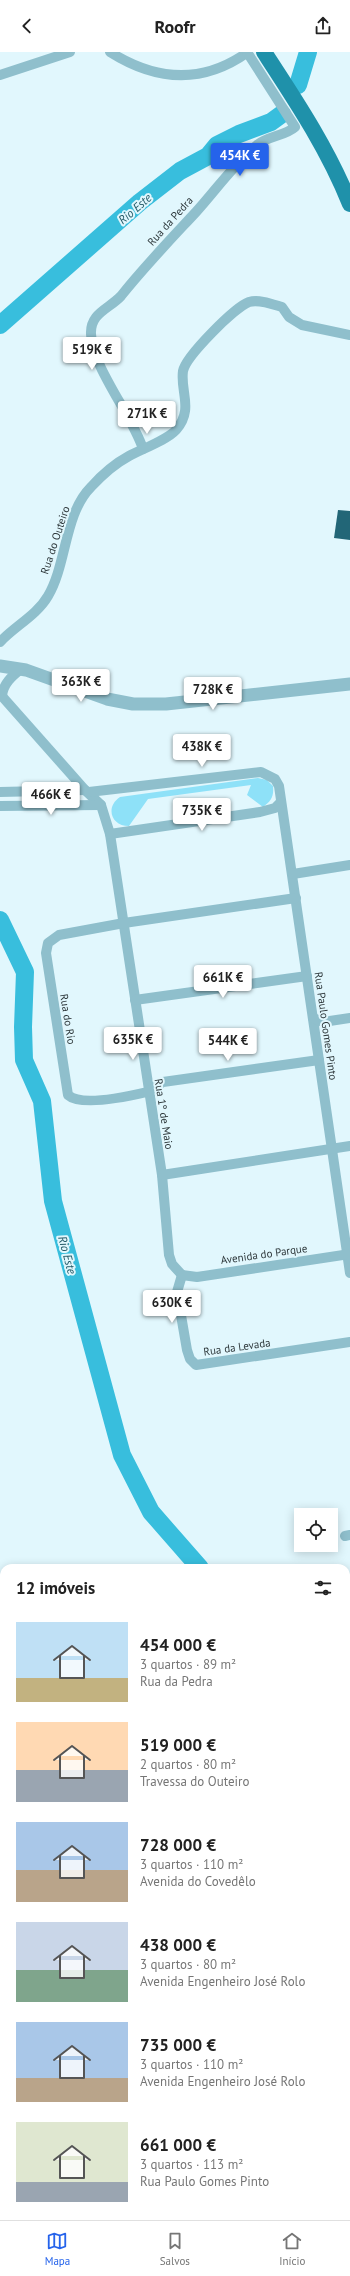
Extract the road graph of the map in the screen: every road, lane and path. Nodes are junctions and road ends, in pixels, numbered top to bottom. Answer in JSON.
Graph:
{"nodes":[{"id":1,"x":70,"y":52,"type":"edge"},
{"id":2,"x":110,"y":52,"type":"edge"},
{"id":3,"x":248,"y":52,"type":"edge"},
{"id":4,"x":264,"y":52,"type":"edge"},
{"id":5,"x":0,"y":75,"type":"edge"},
{"id":6,"x":350,"y":204,"type":"edge"},
{"id":7,"x":350,"y":334,"type":"edge"},
{"id":8,"x":143,"y":449,"type":"junction"},
{"id":9,"x":0,"y":642,"type":"edge"},
{"id":10,"x":0,"y":666,"type":"edge"},
{"id":11,"x":21,"y":669,"type":"junction"},
{"id":12,"x":350,"y":684,"type":"edge"},
{"id":13,"x":1,"y":695,"type":"edge"},
{"id":14,"x":87,"y":791,"type":"junction"},
{"id":15,"x":0,"y":792,"type":"edge"},
{"id":16,"x":281,"y":802,"type":"junction"},
{"id":17,"x":101,"y":805,"type":"junction"},
{"id":18,"x":0,"y":806,"type":"edge"},
{"id":19,"x":110,"y":834,"type":"junction"},
{"id":20,"x":350,"y":865,"type":"edge"},
{"id":21,"x":293,"y":874,"type":"junction"},
{"id":22,"x":296,"y":898,"type":"junction"},
{"id":23,"x":124,"y":923,"type":"junction"},
{"id":24,"x":307,"y":976,"type":"junction"},
{"id":25,"x":135,"y":1000,"type":"junction"},
{"id":26,"x":313,"y":1018,"type":"junction"},
{"id":27,"x":350,"y":1018,"type":"edge"},
{"id":28,"x":319,"y":1060,"type":"junction"},
{"id":29,"x":149,"y":1091,"type":"junction"},
{"id":30,"x":350,"y":1146,"type":"edge"},
{"id":31,"x":331,"y":1149,"type":"junction"},
{"id":32,"x":162,"y":1175,"type":"junction"},
{"id":33,"x":347,"y":1239,"type":"edge"},
{"id":34,"x":348,"y":1254,"type":"edge"},
{"id":35,"x":350,"y":1273,"type":"edge"},
{"id":36,"x":182,"y":1275,"type":"junction"},
{"id":37,"x":350,"y":1342,"type":"edge"}],
"edges":[{"from":1,"to":5,"type":"street"},
{"from":2,"to":3,"type":"street"},
{"from":3,"to":4,"type":"street"},
{"from":3,"to":8,"type":"street","name":"Rua da Pedra"},
{"from":4,"to":6,"type":"main road"},
{"from":7,"to":8,"type":"street","name":"Rua do Outeiro"},
{"from":8,"to":9,"type":"street","name":"Rua do Outeiro"},
{"from":10,"to":11,"type":"street"},
{"from":11,"to":12,"type":"street"},
{"from":11,"to":13,"type":"street"},
{"from":13,"to":14,"type":"street"},
{"from":14,"to":15,"type":"street","name":"Rua Paulo Gomes Pinto"},
{"from":14,"to":16,"type":"street","name":"Rua Paulo Gomes Pinto"},
{"from":14,"to":17,"type":"street"},
{"from":16,"to":19,"type":"street"},
{"from":16,"to":21,"type":"street","name":"Rua Paulo Gomes Pinto"},
{"from":17,"to":18,"type":"street"},
{"from":17,"to":19,"type":"street","name":"Rua 1º de Maio"},
{"from":19,"to":23,"type":"street","name":"Rua 1º de Maio"},
{"from":20,"to":21,"type":"street"},
{"from":21,"to":22,"type":"street","name":"Rua Paulo Gomes Pinto"},
{"from":22,"to":23,"type":"street"},
{"from":22,"to":24,"type":"street","name":"Rua Paulo Gomes Pinto"},
{"from":23,"to":25,"type":"street","name":"Rua 1º de Maio"},
{"from":23,"to":29,"type":"street","name":"Rua do Rio"},
{"from":24,"to":25,"type":"street"},
{"from":24,"to":26,"type":"street","name":"Rua Paulo Gomes Pinto"},
{"from":25,"to":29,"type":"street","name":"Rua 1º de Maio"},
{"from":26,"to":27,"type":"street"},
{"from":26,"to":28,"type":"street","name":"Rua Paulo Gomes Pinto"},
{"from":28,"to":29,"type":"street"},
{"from":28,"to":31,"type":"street","name":"Rua Paulo Gomes Pinto"},
{"from":29,"to":32,"type":"street","name":"Rua 1º de Maio"},
{"from":30,"to":31,"type":"street"},
{"from":31,"to":32,"type":"street"},
{"from":31,"to":33,"type":"street","name":"Rua Paulo Gomes Pinto"},
{"from":32,"to":36,"type":"street","name":"Rua 1º de Maio"},
{"from":33,"to":34,"type":"street","name":"Rua Paulo Gomes Pinto"},
{"from":34,"to":35,"type":"street"},
{"from":34,"to":36,"type":"street","name":"Avenida do Parque"},
{"from":36,"to":37,"type":"street","name":"Rua da Levada"}]}
